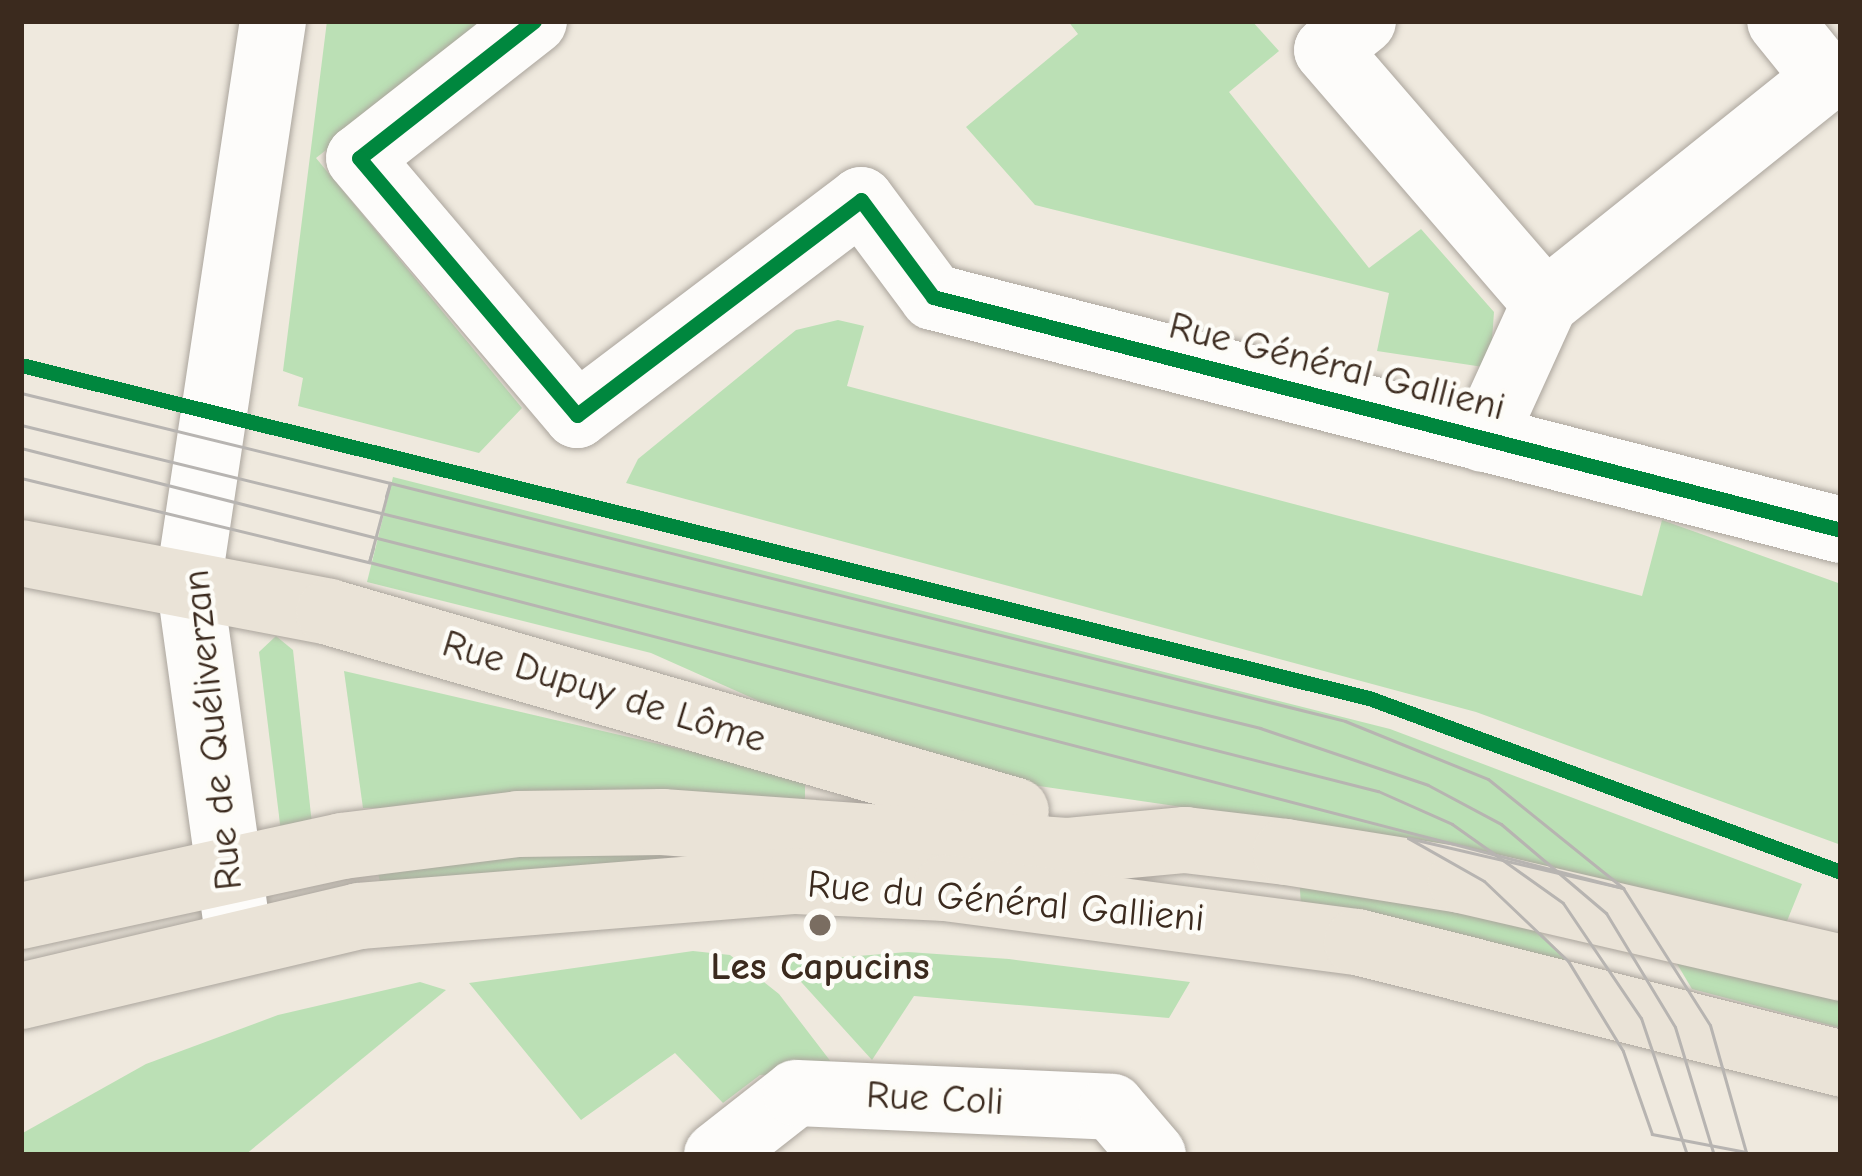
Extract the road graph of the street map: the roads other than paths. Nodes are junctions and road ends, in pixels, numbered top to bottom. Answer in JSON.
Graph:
{"nodes":[{"id":1,"x":273,"y":21,"type":"edge"},
{"id":2,"x":533,"y":21,"type":"edge"},
{"id":3,"x":1363,"y":21,"type":"edge"},
{"id":4,"x":1780,"y":21,"type":"edge"},
{"id":5,"x":1545,"y":303,"type":"junction"},
{"id":6,"x":1483,"y":439,"type":"junction"},
{"id":7,"x":1841,"y":530,"type":"edge"},
{"id":8,"x":21,"y":553,"type":"edge"},
{"id":9,"x":189,"y":580,"type":"junction"},
{"id":10,"x":1185,"y":840,"type":"junction"},
{"id":11,"x":226,"y":869,"type":"junction"},
{"id":12,"x":21,"y":916,"type":"edge"},
{"id":13,"x":239,"y":941,"type":"junction"},
{"id":14,"x":1841,"y":968,"type":"edge"},
{"id":15,"x":21,"y":996,"type":"edge"},
{"id":16,"x":1841,"y":1064,"type":"edge"},
{"id":17,"x":717,"y":1155,"type":"edge"},
{"id":18,"x":1153,"y":1155,"type":"edge"}],
"edges":[{"from":1,"to":9,"type":"street","name":"Rue de Quéliverzan"},
{"from":2,"to":6,"type":"street","name":"Rue Général Gallieni"},
{"from":3,"to":5,"type":"street"},
{"from":4,"to":5,"type":"street"},
{"from":5,"to":6,"type":"street"},
{"from":6,"to":7,"type":"street","name":"Rue Général Gallieni"},
{"from":8,"to":9,"type":"main road","name":"Rue Dupuy de Lôme"},
{"from":9,"to":10,"type":"main road","name":"Rue Dupuy de Lôme"},
{"from":9,"to":11,"type":"street","name":"Rue de Quéliverzan"},
{"from":10,"to":11,"type":"main road","name":"Rue du Général Gallieni"},
{"from":10,"to":14,"type":"main road","name":"Rue du Général Gallieni"},
{"from":11,"to":12,"type":"main road","name":"Rue du Général Gallieni"},
{"from":11,"to":13,"type":"street","name":"Rue de Quéliverzan"},
{"from":13,"to":15,"type":"main road","name":"Rue du Général Gallieni"},
{"from":13,"to":16,"type":"main road","name":"Rue du Général Gallieni"},
{"from":17,"to":18,"type":"street","name":"Rue Coli"}]}
